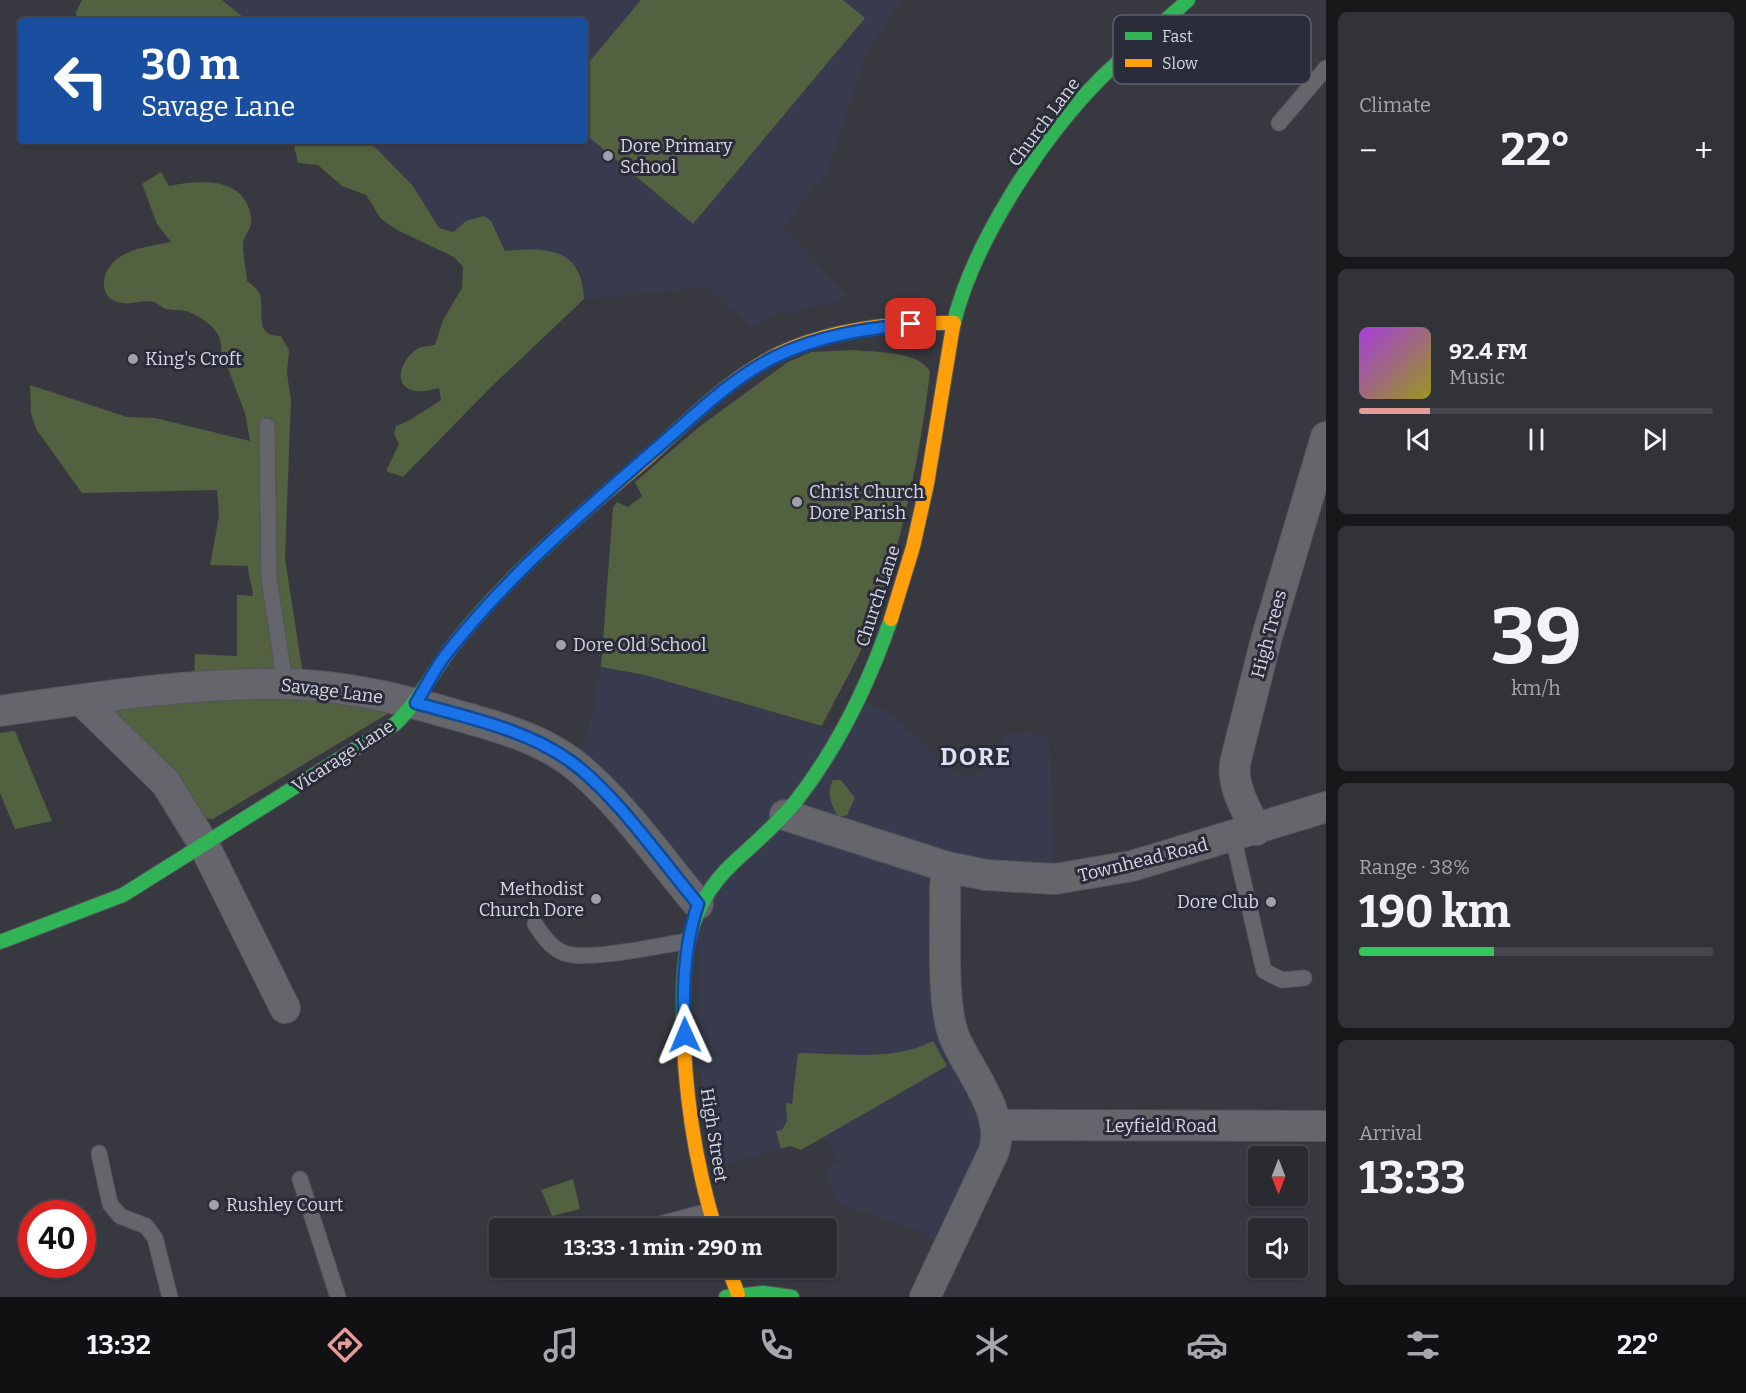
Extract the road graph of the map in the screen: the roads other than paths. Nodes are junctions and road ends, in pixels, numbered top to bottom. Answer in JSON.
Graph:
{"nodes":[{"id":1,"x":1188,"y":0,"type":"edge"},
{"id":2,"x":1171,"y":15,"type":"edge"},
{"id":3,"x":1113,"y":68,"type":"edge"},
{"id":4,"x":1326,"y":68,"type":"edge"},
{"id":5,"x":1279,"y":123,"type":"dead end"},
{"id":6,"x":954,"y":323,"type":"junction"},
{"id":7,"x":267,"y":426,"type":"dead end"},
{"id":8,"x":1326,"y":437,"type":"edge"},
{"id":9,"x":285,"y":684,"type":"junction"},
{"id":10,"x":81,"y":700,"type":"junction"},
{"id":11,"x":416,"y":703,"type":"junction"},
{"id":12,"x":0,"y":711,"type":"edge"},
{"id":13,"x":1326,"y":807,"type":"edge"},
{"id":14,"x":784,"y":814,"type":"junction"},
{"id":15,"x":1245,"y":834,"type":"junction"},
{"id":16,"x":204,"y":845,"type":"junction"},
{"id":17,"x":947,"y":867,"type":"junction"},
{"id":18,"x":698,"y":904,"type":"junction"},
{"id":19,"x":535,"y":924,"type":"dead end"},
{"id":20,"x":688,"y":941,"type":"junction"},
{"id":21,"x":0,"y":942,"type":"edge"},
{"id":22,"x":1304,"y":978,"type":"dead end"},
{"id":23,"x":285,"y":1008,"type":"dead end"},
{"id":24,"x":996,"y":1125,"type":"junction"},
{"id":25,"x":1326,"y":1126,"type":"edge"},
{"id":26,"x":99,"y":1153,"type":"dead end"},
{"id":27,"x":300,"y":1179,"type":"dead end"},
{"id":28,"x":709,"y":1211,"type":"junction"},
{"id":29,"x":683,"y":1218,"type":"edge"},
{"id":30,"x":711,"y":1218,"type":"edge"},
{"id":31,"x":729,"y":1278,"type":"edge"},
{"id":32,"x":732,"y":1295,"type":"edge"},
{"id":33,"x":170,"y":1297,"type":"edge"},
{"id":34,"x":338,"y":1297,"type":"edge"},
{"id":35,"x":792,"y":1297,"type":"edge"},
{"id":36,"x":925,"y":1297,"type":"edge"}],
"edges":[{"from":1,"to":2,"type":"street","name":"Church Lane"},
{"from":3,"to":6,"type":"street","name":"Church Lane"},
{"from":4,"to":5,"type":"lane"},
{"from":6,"to":11,"type":"street","name":"Vicarage Lane"},
{"from":6,"to":14,"type":"street","name":"Church Lane"},
{"from":7,"to":9,"type":"lane"},
{"from":8,"to":15,"type":"street","name":"High Trees"},
{"from":9,"to":10,"type":"street","name":"Savage Lane"},
{"from":9,"to":11,"type":"street","name":"Savage Lane"},
{"from":10,"to":12,"type":"street","name":"Savage Lane"},
{"from":10,"to":16,"type":"street"},
{"from":11,"to":16,"type":"street","name":"Vicarage Lane"},
{"from":11,"to":18,"type":"street","name":"Savage Lane"},
{"from":13,"to":15,"type":"street","name":"Townhead Road"},
{"from":14,"to":17,"type":"street","name":"Townhead Road"},
{"from":14,"to":18,"type":"street","name":"Church Lane"},
{"from":15,"to":17,"type":"street","name":"Townhead Road"},
{"from":15,"to":22,"type":"lane"},
{"from":16,"to":21,"type":"street","name":"Vicarage Lane"},
{"from":16,"to":23,"type":"street"},
{"from":17,"to":24,"type":"street"},
{"from":18,"to":20,"type":"street","name":"High Street"},
{"from":19,"to":20,"type":"lane"},
{"from":20,"to":28,"type":"street","name":"High Street"},
{"from":24,"to":25,"type":"street","name":"Leyfield Road"},
{"from":24,"to":36,"type":"street"},
{"from":26,"to":33,"type":"lane"},
{"from":27,"to":34,"type":"lane"},
{"from":28,"to":29,"type":"lane"},
{"from":28,"to":30,"type":"street","name":"High Street"},
{"from":31,"to":32,"type":"street"},
{"from":32,"to":35,"type":"street"}]}
